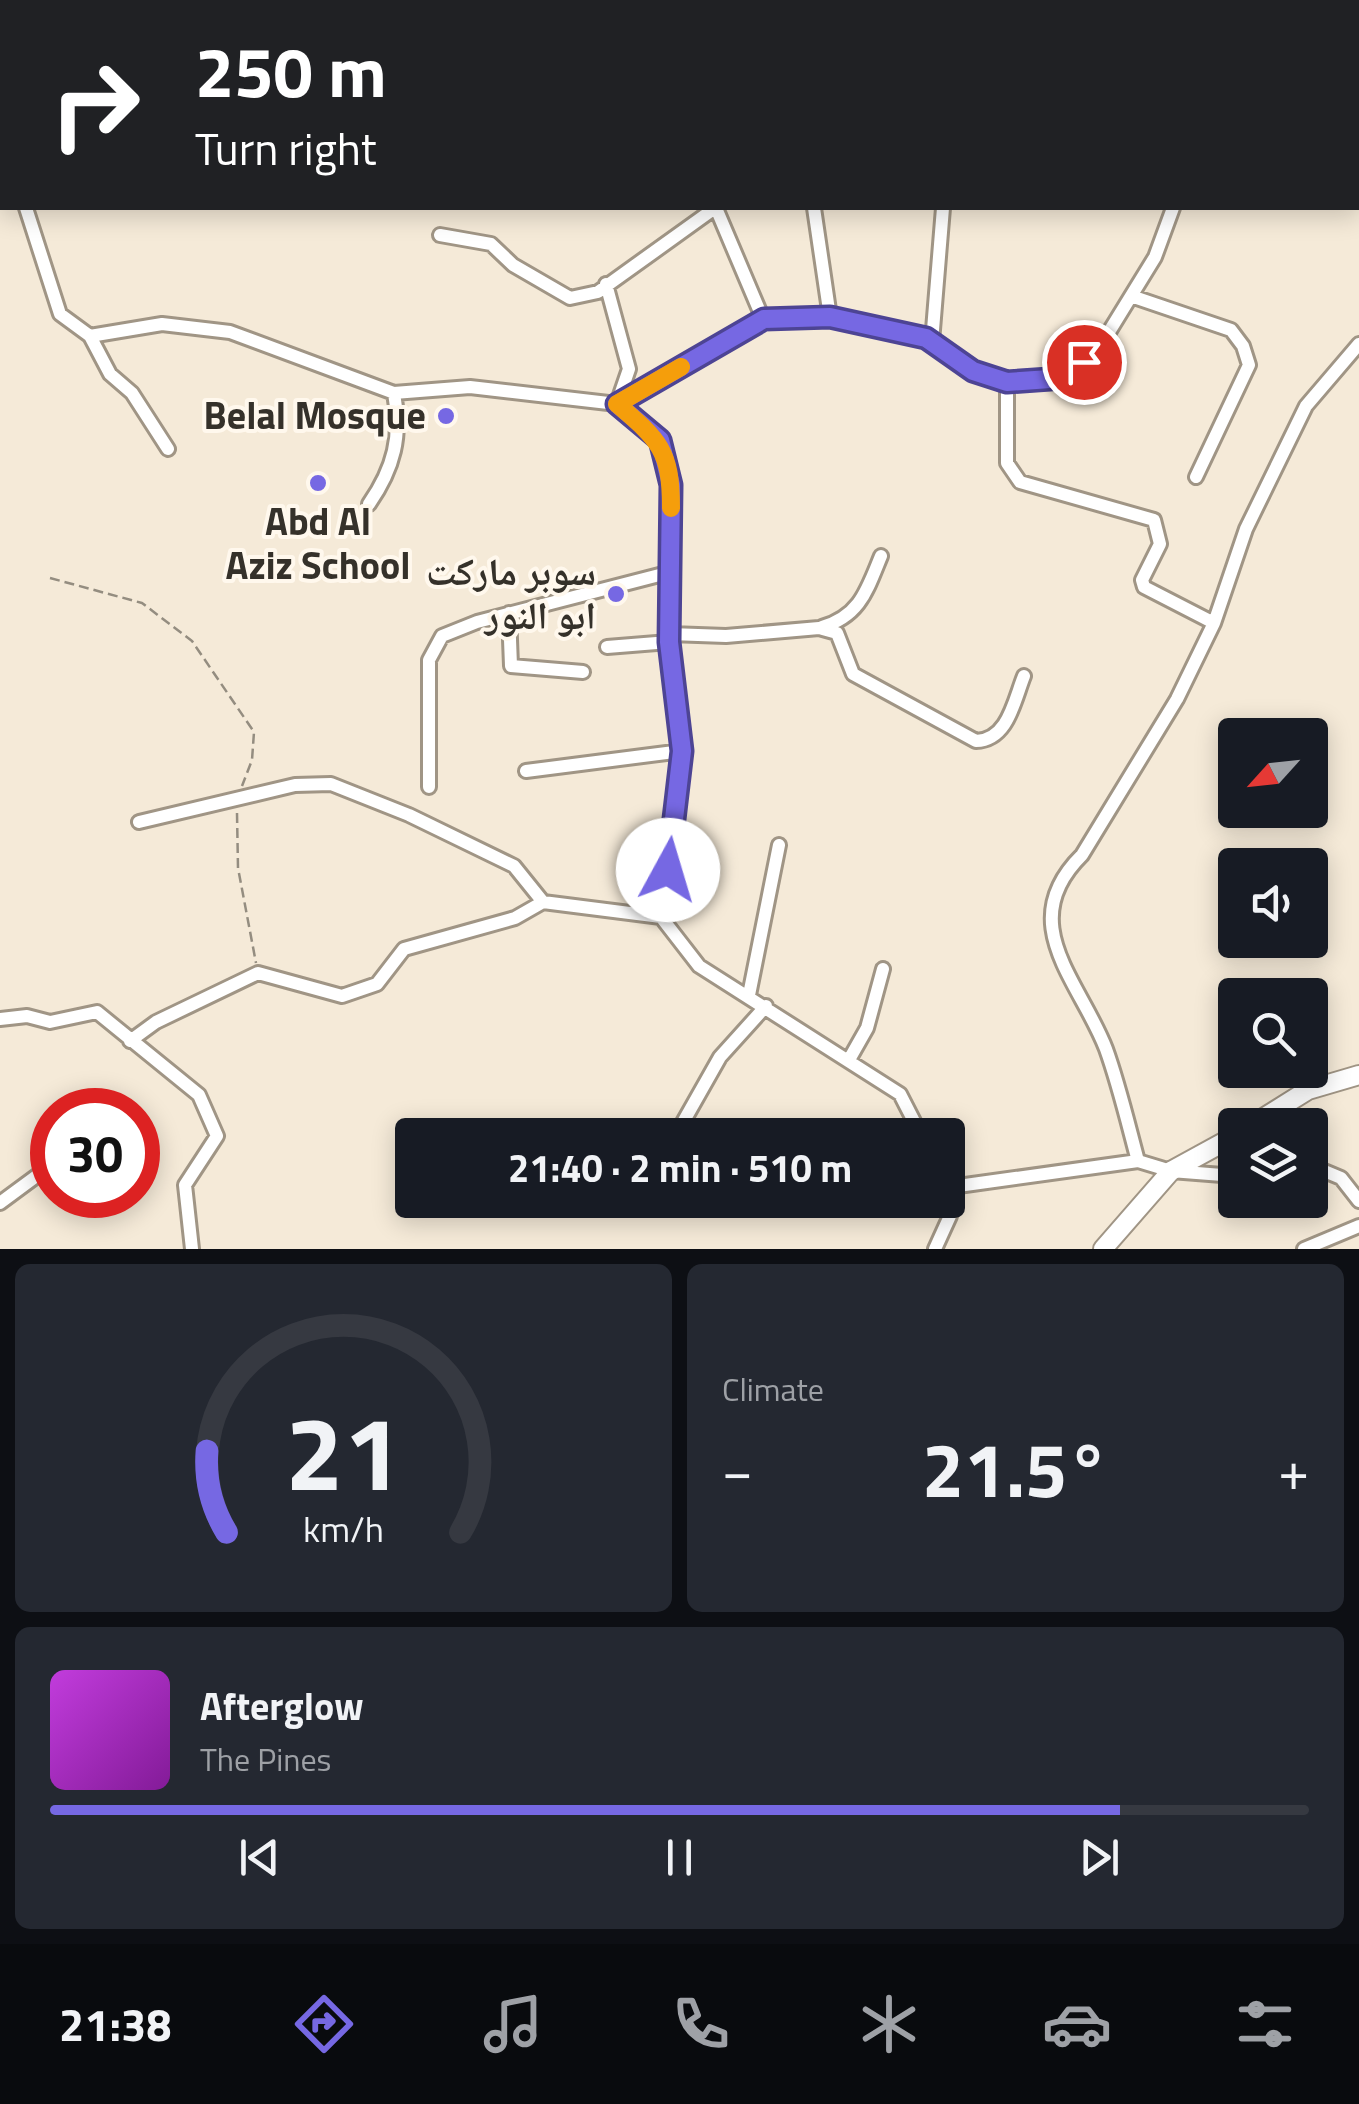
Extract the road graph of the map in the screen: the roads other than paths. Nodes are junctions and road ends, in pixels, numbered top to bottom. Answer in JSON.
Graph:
{"nodes":[{"id":1,"x":27,"y":210,"type":"edge"},
{"id":2,"x":713,"y":210,"type":"edge"},
{"id":3,"x":717,"y":210,"type":"edge"},
{"id":4,"x":814,"y":210,"type":"edge"},
{"id":5,"x":943,"y":210,"type":"edge"},
{"id":6,"x":1172,"y":210,"type":"edge"},
{"id":7,"x":440,"y":235,"type":"dead end"},
{"id":8,"x":606,"y":284,"type":"junction"},
{"id":9,"x":1131,"y":296,"type":"junction"},
{"id":10,"x":830,"y":317,"type":"junction"},
{"id":11,"x":764,"y":319,"type":"junction"},
{"id":12,"x":90,"y":336,"type":"junction"},
{"id":13,"x":932,"y":342,"type":"junction"},
{"id":14,"x":1359,"y":344,"type":"edge"},
{"id":15,"x":1007,"y":382,"type":"junction"},
{"id":16,"x":394,"y":393,"type":"junction"},
{"id":17,"x":617,"y":404,"type":"junction"},
{"id":18,"x":168,"y":450,"type":"dead end"},
{"id":19,"x":1196,"y":477,"type":"dead end"},
{"id":20,"x":369,"y":504,"type":"dead end"},
{"id":21,"x":882,"y":556,"type":"dead end"},
{"id":22,"x":670,"y":572,"type":"junction"},
{"id":23,"x":509,"y":613,"type":"junction"},
{"id":24,"x":1214,"y":623,"type":"junction"},
{"id":25,"x":820,"y":628,"type":"junction"},
{"id":26,"x":670,"y":638,"type":"junction"},
{"id":27,"x":607,"y":647,"type":"dead end"},
{"id":28,"x":583,"y":672,"type":"dead end"},
{"id":29,"x":1024,"y":676,"type":"dead end"},
{"id":30,"x":682,"y":751,"type":"junction"},
{"id":31,"x":526,"y":771,"type":"dead end"},
{"id":32,"x":429,"y":787,"type":"dead end"},
{"id":33,"x":139,"y":822,"type":"dead end"},
{"id":34,"x":779,"y":845,"type":"dead end"},
{"id":35,"x":543,"y":902,"type":"junction"},
{"id":36,"x":660,"y":916,"type":"junction"},
{"id":37,"x":883,"y":969,"type":"dead end"},
{"id":38,"x":749,"y":994,"type":"junction"},
{"id":39,"x":766,"y":1006,"type":"junction"},
{"id":40,"x":0,"y":1018,"type":"edge"},
{"id":41,"x":130,"y":1041,"type":"junction"},
{"id":42,"x":850,"y":1058,"type":"junction"},
{"id":43,"x":1359,"y":1075,"type":"edge"},
{"id":44,"x":1279,"y":1108,"type":"edge"},
{"id":45,"x":685,"y":1118,"type":"edge"},
{"id":46,"x":912,"y":1118,"type":"edge"},
{"id":47,"x":1218,"y":1145,"type":"edge"},
{"id":48,"x":1138,"y":1161,"type":"junction"},
{"id":49,"x":1171,"y":1171,"type":"junction"},
{"id":50,"x":1328,"y":1173,"type":"edge"},
{"id":51,"x":1218,"y":1175,"type":"edge"},
{"id":52,"x":965,"y":1180,"type":"edge"},
{"id":53,"x":30,"y":1181,"type":"edge"},
{"id":54,"x":1359,"y":1201,"type":"edge"},
{"id":55,"x":0,"y":1203,"type":"edge"},
{"id":56,"x":949,"y":1218,"type":"edge"},
{"id":57,"x":1359,"y":1226,"type":"edge"},
{"id":58,"x":192,"y":1249,"type":"edge"},
{"id":59,"x":935,"y":1249,"type":"edge"},
{"id":60,"x":1103,"y":1249,"type":"edge"},
{"id":61,"x":1304,"y":1249,"type":"edge"}],
"edges":[{"from":1,"to":12,"type":"street"},
{"from":2,"to":8,"type":"street"},
{"from":3,"to":11,"type":"street"},
{"from":4,"to":10,"type":"street"},
{"from":5,"to":13,"type":"street"},
{"from":6,"to":9,"type":"street"},
{"from":7,"to":8,"type":"street"},
{"from":8,"to":17,"type":"street"},
{"from":9,"to":15,"type":"street"},
{"from":9,"to":19,"type":"street"},
{"from":10,"to":11,"type":"street"},
{"from":10,"to":13,"type":"street"},
{"from":11,"to":17,"type":"street"},
{"from":12,"to":16,"type":"street"},
{"from":12,"to":18,"type":"street"},
{"from":13,"to":15,"type":"street"},
{"from":14,"to":24,"type":"street"},
{"from":15,"to":24,"type":"street"},
{"from":16,"to":17,"type":"street"},
{"from":16,"to":20,"type":"street"},
{"from":17,"to":22,"type":"street"},
{"from":21,"to":25,"type":"street"},
{"from":22,"to":23,"type":"street"},
{"from":22,"to":26,"type":"street"},
{"from":23,"to":28,"type":"street"},
{"from":23,"to":32,"type":"street"},
{"from":24,"to":48,"type":"street"},
{"from":25,"to":26,"type":"street"},
{"from":25,"to":29,"type":"street"},
{"from":26,"to":27,"type":"street"},
{"from":26,"to":30,"type":"street"},
{"from":30,"to":31,"type":"street"},
{"from":30,"to":36,"type":"street"},
{"from":33,"to":35,"type":"street"},
{"from":34,"to":38,"type":"street"},
{"from":35,"to":36,"type":"street"},
{"from":35,"to":41,"type":"street"},
{"from":36,"to":38,"type":"street"},
{"from":37,"to":42,"type":"street"},
{"from":38,"to":39,"type":"street"},
{"from":39,"to":42,"type":"street"},
{"from":39,"to":45,"type":"street"},
{"from":40,"to":41,"type":"street"},
{"from":41,"to":58,"type":"street"},
{"from":42,"to":46,"type":"street"},
{"from":43,"to":44,"type":"street"},
{"from":47,"to":49,"type":"street"},
{"from":48,"to":49,"type":"street"},
{"from":48,"to":52,"type":"street"},
{"from":49,"to":51,"type":"street"},
{"from":49,"to":60,"type":"street"},
{"from":50,"to":54,"type":"street"},
{"from":53,"to":55,"type":"street"},
{"from":56,"to":59,"type":"street"},
{"from":57,"to":61,"type":"street"}]}
